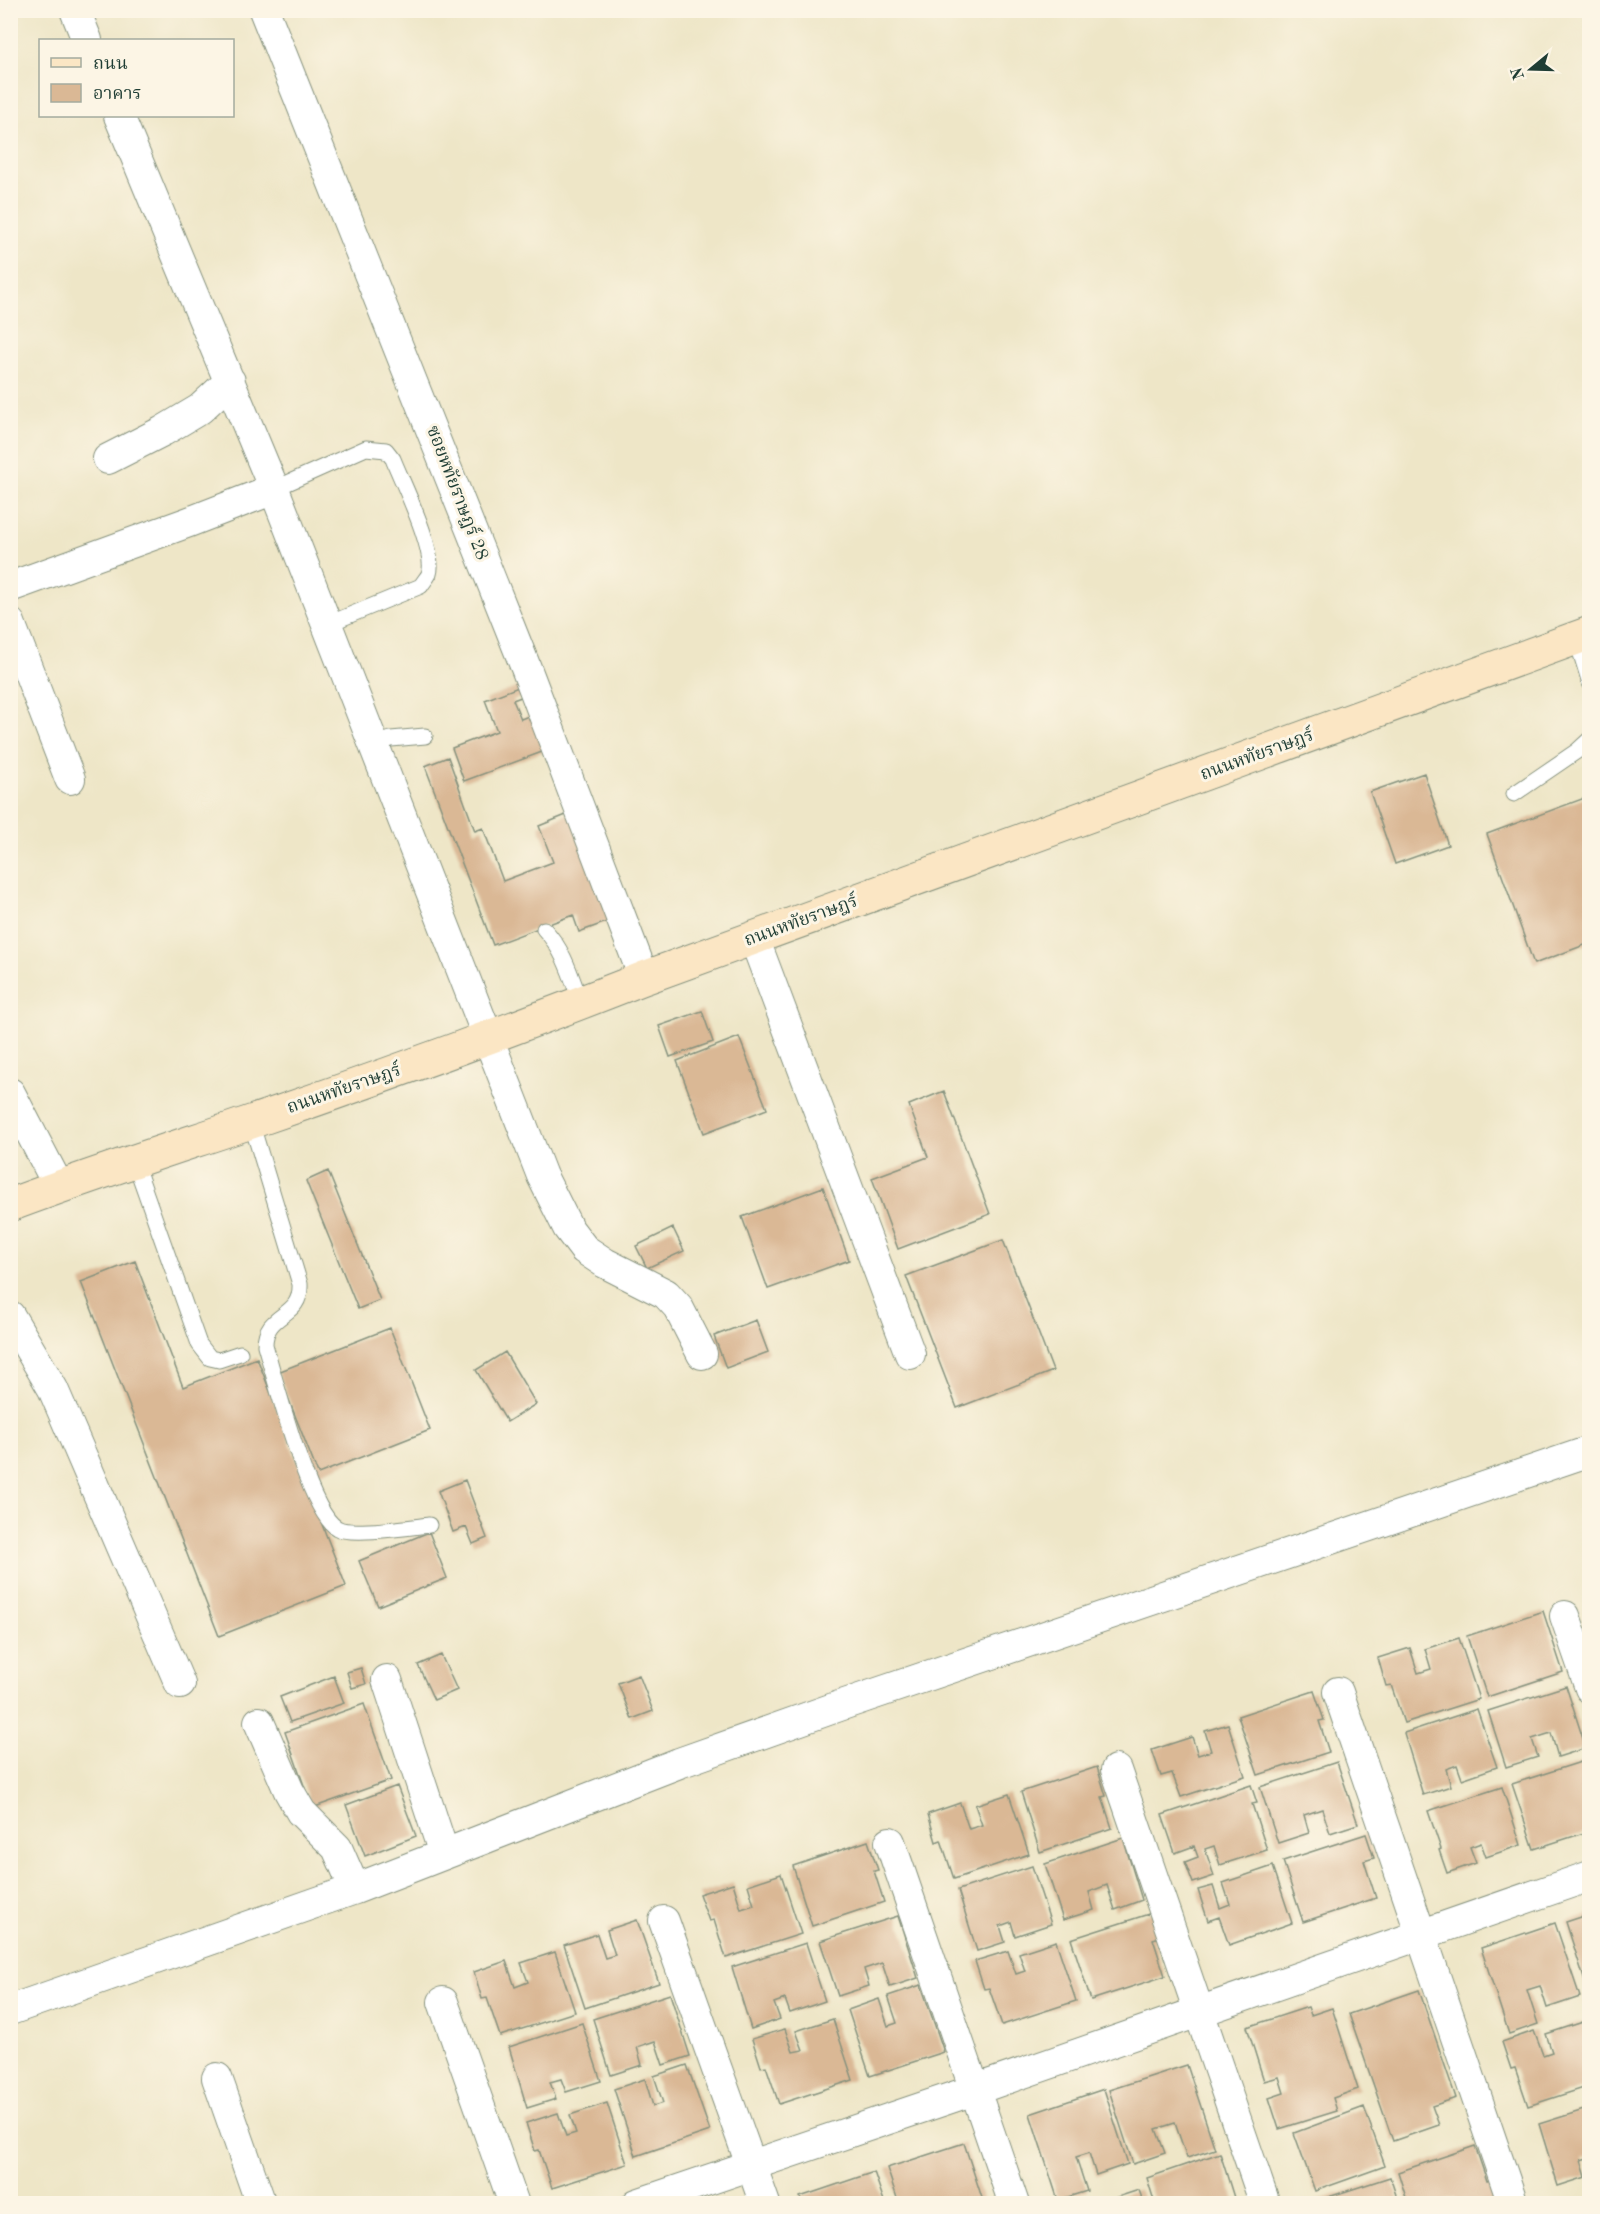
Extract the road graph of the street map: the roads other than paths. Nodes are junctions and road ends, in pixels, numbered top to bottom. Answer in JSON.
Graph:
{"nodes":[{"id":1,"x":75,"y":10,"type":"edge"},
{"id":2,"x":264,"y":10,"type":"edge"},
{"id":3,"x":87,"y":39,"type":"edge"},
{"id":4,"x":119,"y":117,"type":"edge"},
{"id":5,"x":230,"y":381,"type":"junction"},
{"id":6,"x":108,"y":459,"type":"dead end"},
{"id":7,"x":274,"y":489,"type":"junction"},
{"id":8,"x":10,"y":587,"type":"edge"},
{"id":9,"x":10,"y":623,"type":"edge"},
{"id":10,"x":328,"y":624,"type":"junction"},
{"id":11,"x":1583,"y":636,"type":"edge"},
{"id":12,"x":1590,"y":683,"type":"edge"},
{"id":13,"x":425,"y":736,"type":"dead end"},
{"id":14,"x":1590,"y":739,"type":"edge"},
{"id":15,"x":375,"y":744,"type":"junction"},
{"id":16,"x":70,"y":779,"type":"dead end"},
{"id":17,"x":1514,"y":794,"type":"dead end"},
{"id":18,"x":544,"y":929,"type":"dead end"},
{"id":19,"x":754,"y":939,"type":"junction"},
{"id":20,"x":644,"y":978,"type":"junction"},
{"id":21,"x":581,"y":1003,"type":"junction"},
{"id":22,"x":489,"y":1038,"type":"junction"},
{"id":23,"x":10,"y":1093,"type":"edge"},
{"id":24,"x":251,"y":1122,"type":"junction"},
{"id":25,"x":134,"y":1160,"type":"junction"},
{"id":26,"x":59,"y":1187,"type":"junction"},
{"id":27,"x":10,"y":1205,"type":"edge"},
{"id":28,"x":10,"y":1316,"type":"edge"},
{"id":29,"x":240,"y":1353,"type":"dead end"},
{"id":30,"x":702,"y":1354,"type":"dead end"},
{"id":31,"x":910,"y":1354,"type":"dead end"},
{"id":32,"x":1590,"y":1450,"type":"edge"},
{"id":33,"x":429,"y":1525,"type":"dead end"},
{"id":34,"x":1564,"y":1616,"type":"dead end"},
{"id":35,"x":387,"y":1680,"type":"dead end"},
{"id":36,"x":180,"y":1684,"type":"dead end"},
{"id":37,"x":1590,"y":1688,"type":"edge"},
{"id":38,"x":1338,"y":1692,"type":"dead end"},
{"id":39,"x":259,"y":1722,"type":"dead end"},
{"id":40,"x":1116,"y":1770,"type":"dead end"},
{"id":41,"x":890,"y":1842,"type":"dead end"},
{"id":42,"x":444,"y":1854,"type":"junction"},
{"id":43,"x":1590,"y":1876,"type":"edge"},
{"id":44,"x":355,"y":1889,"type":"junction"},
{"id":45,"x":664,"y":1921,"type":"dead end"},
{"id":46,"x":1420,"y":1934,"type":"junction"},
{"id":47,"x":443,"y":2002,"type":"dead end"},
{"id":48,"x":10,"y":2010,"type":"edge"},
{"id":49,"x":1199,"y":2010,"type":"junction"},
{"id":50,"x":217,"y":2078,"type":"dead end"},
{"id":51,"x":974,"y":2090,"type":"junction"},
{"id":52,"x":752,"y":2165,"type":"junction"},
{"id":53,"x":1510,"y":2198,"type":"dead end"},
{"id":54,"x":261,"y":2204,"type":"edge"},
{"id":55,"x":514,"y":2204,"type":"edge"},
{"id":56,"x":637,"y":2204,"type":"edge"},
{"id":57,"x":765,"y":2204,"type":"edge"},
{"id":58,"x":1014,"y":2204,"type":"edge"},
{"id":59,"x":1265,"y":2204,"type":"edge"}],
"edges":[{"from":1,"to":3,"type":"street"},
{"from":2,"to":20,"type":"street","name":"ซอยหทัยราษฎร์ 28"},
{"from":4,"to":5,"type":"street"},
{"from":5,"to":6,"type":"street"},
{"from":5,"to":7,"type":"street"},
{"from":7,"to":8,"type":"street"},
{"from":7,"to":10,"type":"street"},
{"from":7,"to":10,"type":"lane"},
{"from":9,"to":16,"type":"street"},
{"from":10,"to":15,"type":"street"},
{"from":11,"to":12,"type":"lane"},
{"from":11,"to":19,"type":"main road","name":"ถนนหทัยราษฎร์"},
{"from":13,"to":15,"type":"lane"},
{"from":14,"to":17,"type":"lane"},
{"from":15,"to":22,"type":"street"},
{"from":18,"to":21,"type":"lane"},
{"from":19,"to":20,"type":"main road","name":"ถนนหทัยราษฎร์"},
{"from":19,"to":31,"type":"street"},
{"from":20,"to":21,"type":"main road","name":"ถนนหทัยราษฎร์"},
{"from":21,"to":22,"type":"main road","name":"ถนนหทัยราษฎร์"},
{"from":22,"to":24,"type":"main road","name":"ถนนหทัยราษฎร์"},
{"from":22,"to":30,"type":"street"},
{"from":23,"to":26,"type":"street"},
{"from":24,"to":25,"type":"main road","name":"ถนนหทัยราษฎร์"},
{"from":24,"to":33,"type":"lane"},
{"from":25,"to":26,"type":"main road","name":"ถนนหทัยราษฎร์"},
{"from":25,"to":29,"type":"lane"},
{"from":26,"to":27,"type":"main road","name":"ถนนหทัยราษฎร์"},
{"from":28,"to":36,"type":"street"},
{"from":32,"to":42,"type":"street"},
{"from":34,"to":37,"type":"street"},
{"from":35,"to":42,"type":"street"},
{"from":38,"to":46,"type":"street"},
{"from":39,"to":44,"type":"street"},
{"from":40,"to":49,"type":"street"},
{"from":41,"to":51,"type":"street"},
{"from":42,"to":44,"type":"street"},
{"from":43,"to":46,"type":"street"},
{"from":44,"to":48,"type":"street"},
{"from":45,"to":52,"type":"street"},
{"from":46,"to":49,"type":"street"},
{"from":46,"to":53,"type":"street"},
{"from":47,"to":55,"type":"street"},
{"from":49,"to":51,"type":"street"},
{"from":49,"to":59,"type":"street"},
{"from":50,"to":54,"type":"street"},
{"from":51,"to":52,"type":"street"},
{"from":51,"to":58,"type":"street"},
{"from":52,"to":56,"type":"street"},
{"from":52,"to":57,"type":"street"}]}
